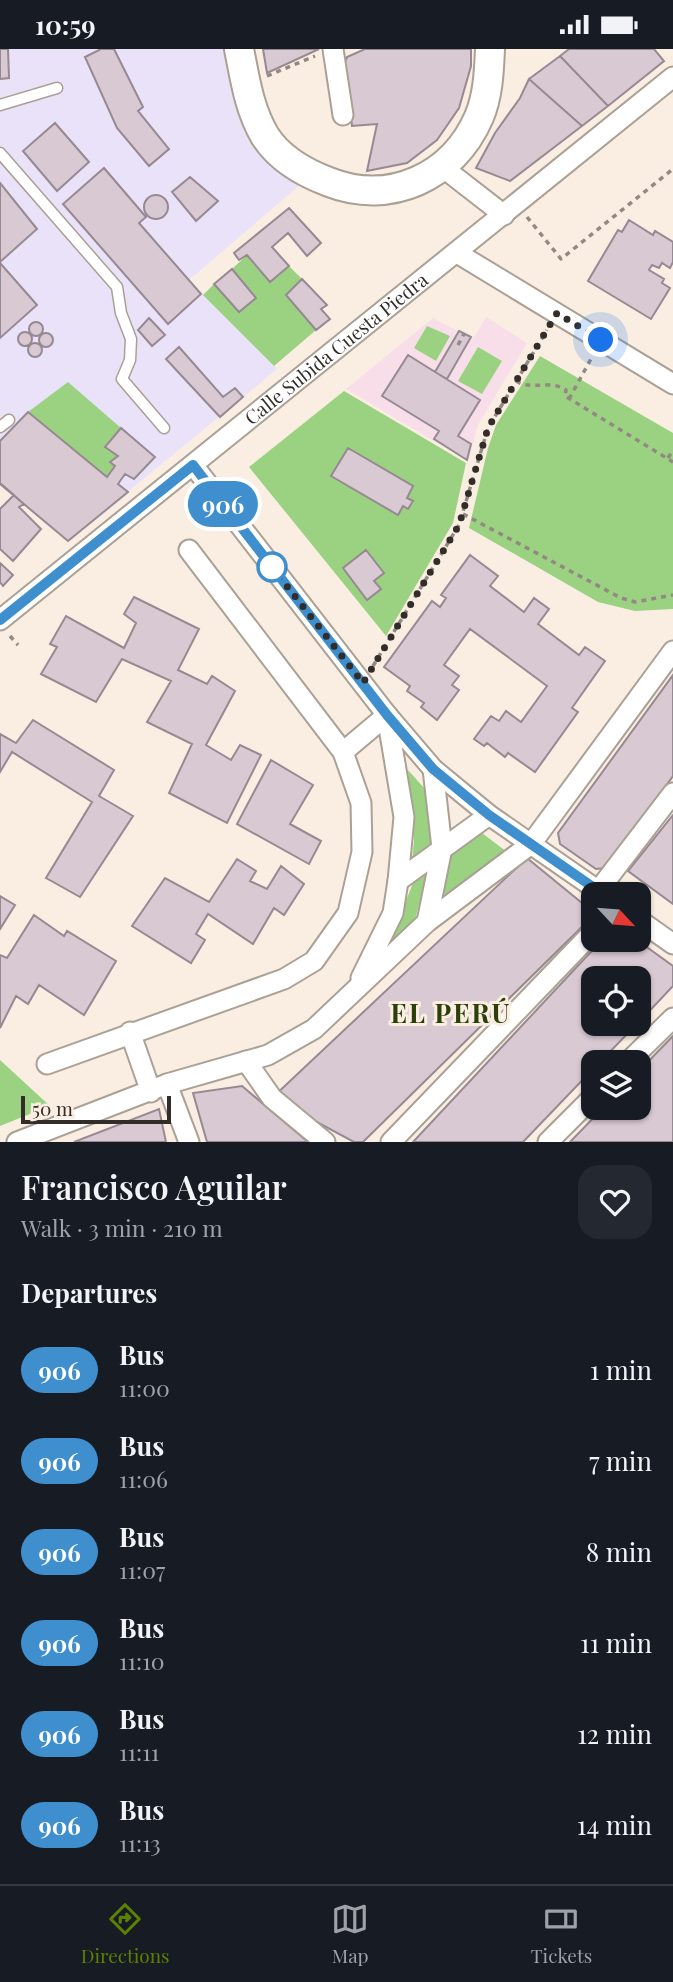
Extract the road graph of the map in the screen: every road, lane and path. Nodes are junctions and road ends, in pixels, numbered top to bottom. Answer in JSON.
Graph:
{"nodes":[{"id":1,"x":239,"y":49,"type":"edge"},
{"id":2,"x":490,"y":49,"type":"edge"},
{"id":3,"x":331,"y":51,"type":"edge"},
{"id":4,"x":673,"y":76,"type":"edge"},
{"id":5,"x":246,"y":85,"type":"junction"},
{"id":6,"x":57,"y":88,"type":"dead end"},
{"id":7,"x":0,"y":105,"type":"edge"},
{"id":8,"x":343,"y":115,"type":"dead end"},
{"id":9,"x":0,"y":153,"type":"edge"},
{"id":10,"x":442,"y":166,"type":"junction"},
{"id":11,"x":673,"y":169,"type":"edge"},
{"id":12,"x":511,"y":210,"type":"junction"},
{"id":13,"x":457,"y":253,"type":"junction"},
{"id":14,"x":557,"y":313,"type":"junction"},
{"id":15,"x":464,"y":334,"type":"dead end"},
{"id":16,"x":601,"y":340,"type":"junction"},
{"id":17,"x":458,"y":345,"type":"dead end"},
{"id":18,"x":516,"y":381,"type":"junction"},
{"id":19,"x":673,"y":384,"type":"edge"},
{"id":20,"x":566,"y":398,"type":"junction"},
{"id":21,"x":9,"y":420,"type":"dead end"},
{"id":22,"x":0,"y":427,"type":"edge"},
{"id":23,"x":164,"y":428,"type":"dead end"},
{"id":24,"x":673,"y":450,"type":"edge"},
{"id":25,"x":668,"y":458,"type":"junction"},
{"id":26,"x":673,"y":461,"type":"edge"},
{"id":27,"x":193,"y":465,"type":"junction"},
{"id":28,"x":463,"y":514,"type":"junction"},
{"id":29,"x":189,"y":550,"type":"dead end"},
{"id":30,"x":673,"y":595,"type":"edge"},
{"id":31,"x":0,"y":620,"type":"edge"},
{"id":32,"x":673,"y":651,"type":"edge"},
{"id":33,"x":363,"y":683,"type":"junction"},
{"id":34,"x":387,"y":715,"type":"junction"},
{"id":35,"x":343,"y":752,"type":"junction"},
{"id":36,"x":433,"y":769,"type":"junction"},
{"id":37,"x":673,"y":793,"type":"edge"},
{"id":38,"x":489,"y":815,"type":"junction"},
{"id":39,"x":531,"y":844,"type":"junction"},
{"id":40,"x":442,"y":848,"type":"junction"},
{"id":41,"x":398,"y":881,"type":"junction"},
{"id":42,"x":586,"y":882,"type":"edge"},
{"id":43,"x":608,"y":882,"type":"edge"},
{"id":44,"x":427,"y":922,"type":"junction"},
{"id":45,"x":651,"y":927,"type":"edge"},
{"id":46,"x":671,"y":939,"type":"edge"},
{"id":47,"x":581,"y":945,"type":"edge"},
{"id":48,"x":356,"y":989,"type":"junction"},
{"id":49,"x":673,"y":1018,"type":"edge"},
{"id":50,"x":130,"y":1033,"type":"junction"},
{"id":51,"x":640,"y":1050,"type":"edge"},
{"id":52,"x":246,"y":1062,"type":"junction"},
{"id":53,"x":47,"y":1064,"type":"dead end"},
{"id":54,"x":159,"y":1088,"type":"junction"},
{"id":55,"x":581,"y":1109,"type":"edge"},
{"id":56,"x":17,"y":1142,"type":"edge"},
{"id":57,"x":189,"y":1142,"type":"edge"},
{"id":58,"x":325,"y":1142,"type":"edge"},
{"id":59,"x":392,"y":1142,"type":"edge"},
{"id":60,"x":548,"y":1142,"type":"edge"}],
"edges":[{"from":1,"to":5,"type":"main road"},
{"from":2,"to":10,"type":"main road"},
{"from":3,"to":5,"type":"path"},
{"from":3,"to":8,"type":"street"},
{"from":4,"to":12,"type":"street","name":"Calle Subida Cuesta Piedra"},
{"from":5,"to":10,"type":"main road"},
{"from":6,"to":7,"type":"lane"},
{"from":9,"to":23,"type":"lane"},
{"from":10,"to":12,"type":"street"},
{"from":11,"to":12,"type":"path"},
{"from":12,"to":13,"type":"street","name":"Calle Subida Cuesta Piedra"},
{"from":13,"to":14,"type":"street"},
{"from":13,"to":27,"type":"street","name":"Calle Subida Cuesta Piedra"},
{"from":14,"to":16,"type":"street"},
{"from":14,"to":18,"type":"path"},
{"from":15,"to":17,"type":"path"},
{"from":16,"to":19,"type":"street"},
{"from":16,"to":20,"type":"path"},
{"from":18,"to":20,"type":"path"},
{"from":18,"to":28,"type":"path"},
{"from":20,"to":25,"type":"path"},
{"from":21,"to":22,"type":"lane"},
{"from":24,"to":25,"type":"path"},
{"from":25,"to":26,"type":"path"},
{"from":27,"to":31,"type":"street","name":"Calle Subida Cuesta Piedra"},
{"from":27,"to":33,"type":"street"},
{"from":28,"to":30,"type":"path"},
{"from":28,"to":33,"type":"path"},
{"from":29,"to":35,"type":"street"},
{"from":32,"to":39,"type":"street"},
{"from":33,"to":34,"type":"street"},
{"from":34,"to":35,"type":"street"},
{"from":34,"to":36,"type":"street"},
{"from":34,"to":41,"type":"street"},
{"from":35,"to":50,"type":"street"},
{"from":36,"to":38,"type":"street"},
{"from":36,"to":40,"type":"street"},
{"from":37,"to":43,"type":"street"},
{"from":38,"to":39,"type":"street"},
{"from":38,"to":40,"type":"street"},
{"from":39,"to":42,"type":"street"},
{"from":39,"to":44,"type":"street"},
{"from":40,"to":41,"type":"street"},
{"from":40,"to":44,"type":"street"},
{"from":41,"to":48,"type":"street"},
{"from":44,"to":48,"type":"street"},
{"from":45,"to":46,"type":"street"},
{"from":47,"to":59,"type":"street"},
{"from":48,"to":52,"type":"street"},
{"from":49,"to":51,"type":"street"},
{"from":50,"to":53,"type":"street"},
{"from":50,"to":54,"type":"street"},
{"from":52,"to":54,"type":"street"},
{"from":52,"to":58,"type":"street"},
{"from":54,"to":56,"type":"street"},
{"from":54,"to":57,"type":"street"},
{"from":55,"to":60,"type":"street"}]}
